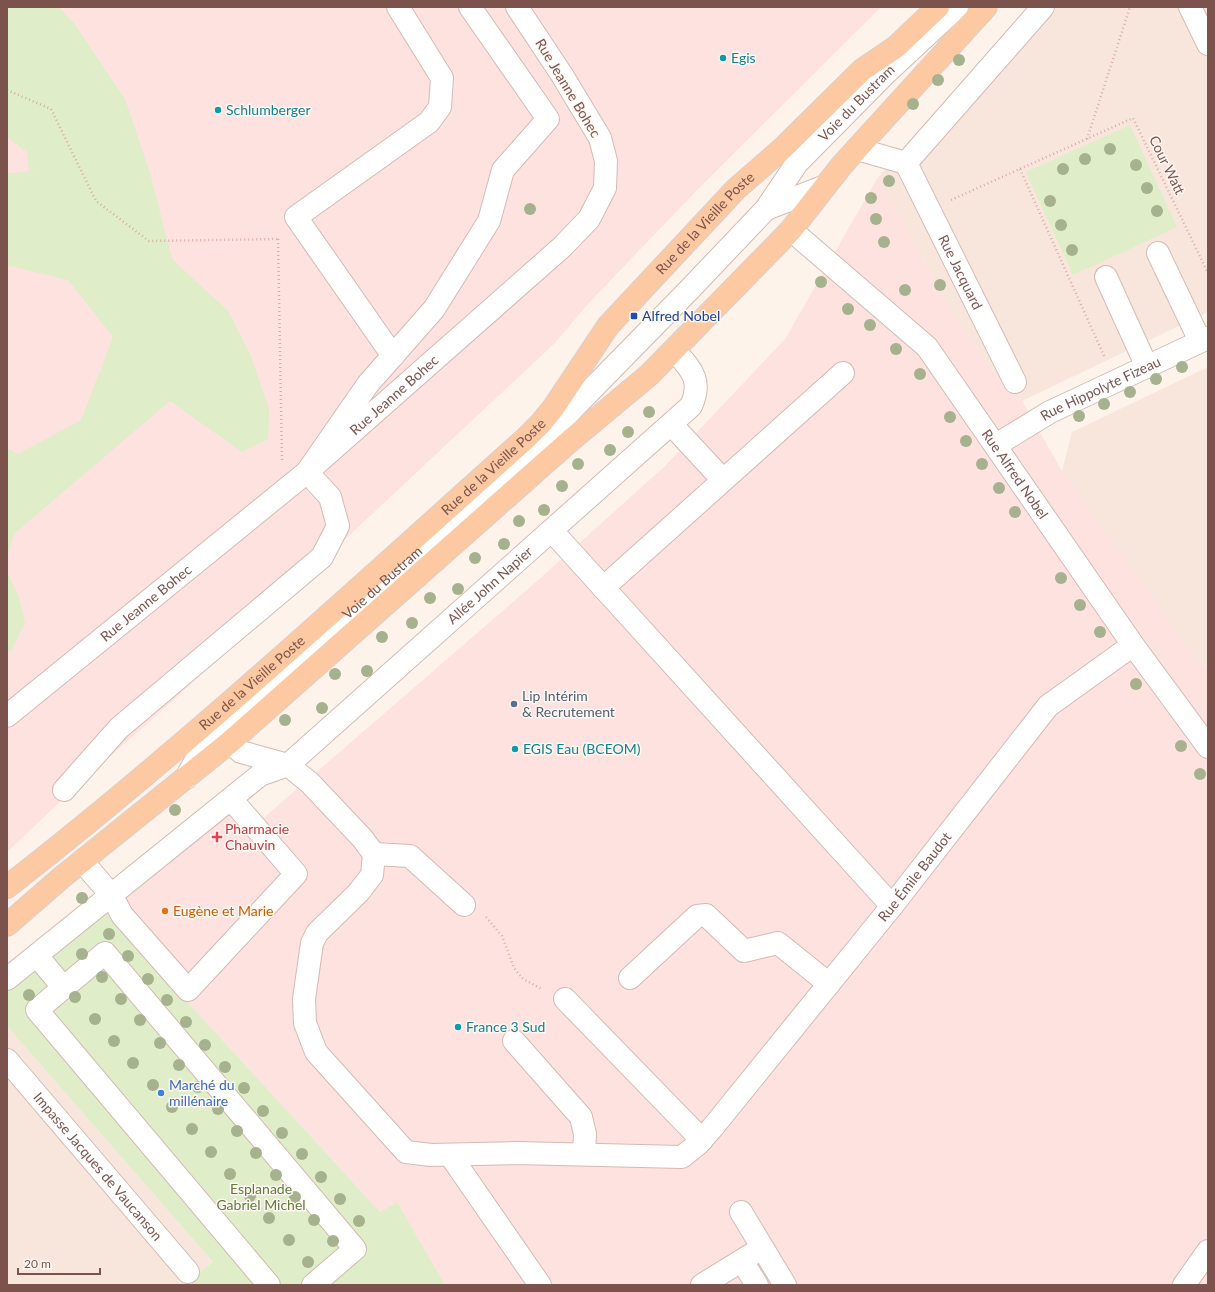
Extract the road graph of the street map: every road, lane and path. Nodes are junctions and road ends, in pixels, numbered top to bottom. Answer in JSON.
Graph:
{"nodes":[{"id":1,"x":398,"y":7,"type":"edge"},
{"id":2,"x":470,"y":7,"type":"edge"},
{"id":3,"x":517,"y":7,"type":"edge"},
{"id":4,"x":938,"y":7,"type":"edge"},
{"id":5,"x":957,"y":7,"type":"edge"},
{"id":6,"x":986,"y":7,"type":"edge"},
{"id":7,"x":1043,"y":7,"type":"edge"},
{"id":8,"x":1130,"y":7,"type":"edge"},
{"id":9,"x":1190,"y":7,"type":"edge"},
{"id":10,"x":1208,"y":44,"type":"edge"},
{"id":11,"x":7,"y":90,"type":"edge"},
{"id":12,"x":1086,"y":139,"type":"junction"},
{"id":13,"x":857,"y":149,"type":"junction"},
{"id":14,"x":906,"y":164,"type":"junction"},
{"id":15,"x":1020,"y":169,"type":"junction"},
{"id":16,"x":823,"y":187,"type":"junction"},
{"id":17,"x":977,"y":188,"type":"dead end"},
{"id":18,"x":766,"y":209,"type":"junction"},
{"id":19,"x":791,"y":230,"type":"junction"},
{"id":20,"x":310,"y":238,"type":"junction"},
{"id":21,"x":278,"y":239,"type":"junction"},
{"id":22,"x":1158,"y":253,"type":"dead end"},
{"id":23,"x":1208,"y":273,"type":"edge"},
{"id":24,"x":1106,"y":277,"type":"dead end"},
{"id":25,"x":1204,"y":340,"type":"edge"},
{"id":26,"x":674,"y":350,"type":"junction"},
{"id":27,"x":393,"y":356,"type":"junction"},
{"id":28,"x":1108,"y":366,"type":"dead end"},
{"id":29,"x":1147,"y":367,"type":"junction"},
{"id":30,"x":843,"y":373,"type":"dead end"},
{"id":31,"x":1014,"y":382,"type":"dead end"},
{"id":32,"x":589,"y":394,"type":"junction"},
{"id":33,"x":541,"y":423,"type":"junction"},
{"id":34,"x":671,"y":424,"type":"junction"},
{"id":35,"x":996,"y":445,"type":"junction"},
{"id":36,"x":307,"y":472,"type":"junction"},
{"id":37,"x":723,"y":480,"type":"junction"},
{"id":38,"x":283,"y":492,"type":"junction"},
{"id":39,"x":552,"y":531,"type":"junction"},
{"id":40,"x":603,"y":588,"type":"junction"},
{"id":41,"x":1133,"y":645,"type":"junction"},
{"id":42,"x":7,"y":716,"type":"edge"},
{"id":43,"x":1204,"y":735,"type":"edge"},
{"id":44,"x":230,"y":742,"type":"junction"},
{"id":45,"x":288,"y":765,"type":"junction"},
{"id":46,"x":186,"y":778,"type":"junction"},
{"id":47,"x":64,"y":790,"type":"dead end"},
{"id":48,"x":231,"y":799,"type":"junction"},
{"id":49,"x":374,"y":854,"type":"junction"},
{"id":50,"x":82,"y":861,"type":"junction"},
{"id":51,"x":7,"y":887,"type":"edge"},
{"id":52,"x":112,"y":896,"type":"junction"},
{"id":53,"x":464,"y":905,"type":"joint"},
{"id":54,"x":892,"y":906,"type":"junction"},
{"id":55,"x":7,"y":925,"type":"edge"},
{"id":56,"x":37,"y":956,"type":"junction"},
{"id":57,"x":630,"y":978,"type":"dead end"},
{"id":58,"x":7,"y":979,"type":"edge"},
{"id":59,"x":829,"y":984,"type":"junction"},
{"id":60,"x":64,"y":988,"type":"junction"},
{"id":61,"x":565,"y":999,"type":"joint"},
{"id":62,"x":514,"y":1041,"type":"dead end"},
{"id":63,"x":7,"y":1060,"type":"edge"},
{"id":64,"x":708,"y":1134,"type":"junction"},
{"id":65,"x":584,"y":1154,"type":"junction"},
{"id":66,"x":450,"y":1155,"type":"junction"},
{"id":67,"x":742,"y":1212,"type":"dead end"},
{"id":68,"x":762,"y":1248,"type":"junction"},
{"id":69,"x":1208,"y":1251,"type":"edge"},
{"id":70,"x":742,"y":1261,"type":"junction"},
{"id":71,"x":188,"y":1272,"type":"dead end"},
{"id":72,"x":270,"y":1285,"type":"edge"},
{"id":73,"x":312,"y":1285,"type":"edge"},
{"id":74,"x":540,"y":1285,"type":"edge"},
{"id":75,"x":702,"y":1285,"type":"edge"},
{"id":76,"x":758,"y":1285,"type":"edge"},
{"id":77,"x":785,"y":1285,"type":"edge"},
{"id":78,"x":1184,"y":1285,"type":"edge"}],
"edges":[{"from":1,"to":20,"type":"street"},
{"from":2,"to":27,"type":"street"},
{"from":3,"to":36,"type":"street","name":"Rue Jeanne Bohec"},
{"from":4,"to":33,"type":"main road","name":"Rue de la Vieille Poste"},
{"from":5,"to":18,"type":"street","name":"Voie du Bustram"},
{"from":6,"to":13,"type":"main road"},
{"from":7,"to":14,"type":"street"},
{"from":8,"to":12,"type":"path"},
{"from":9,"to":10,"type":"street"},
{"from":11,"to":21,"type":"path"},
{"from":12,"to":15,"type":"path","name":"Cour Watt"},
{"from":12,"to":23,"type":"path","name":"Cour Watt"},
{"from":13,"to":14,"type":"street"},
{"from":13,"to":16,"type":"main road"},
{"from":14,"to":31,"type":"street","name":"Rue Jacquard"},
{"from":15,"to":17,"type":"path","name":"Cour Watt"},
{"from":15,"to":28,"type":"path"},
{"from":16,"to":18,"type":"street","name":"Voie du Bustram"},
{"from":16,"to":19,"type":"main road"},
{"from":18,"to":32,"type":"street","name":"Voie du Bustram"},
{"from":19,"to":26,"type":"main road"},
{"from":19,"to":35,"type":"street","name":"Rue Alfred Nobel"},
{"from":20,"to":21,"type":"path"},
{"from":20,"to":27,"type":"street"},
{"from":21,"to":38,"type":"path"},
{"from":22,"to":25,"type":"street"},
{"from":24,"to":29,"type":"street"},
{"from":25,"to":29,"type":"street","name":"Rue Hippolyte Fizeau"},
{"from":26,"to":34,"type":"street","name":"Allée John Napier"},
{"from":26,"to":44,"type":"main road"},
{"from":27,"to":36,"type":"street"},
{"from":29,"to":35,"type":"street","name":"Rue Hippolyte Fizeau"},
{"from":30,"to":37,"type":"street"},
{"from":32,"to":33,"type":"street","name":"Voie du Bustram"},
{"from":32,"to":46,"type":"street","name":"Voie du Bustram"},
{"from":33,"to":51,"type":"main road","name":"Rue de la Vieille Poste"},
{"from":34,"to":37,"type":"street"},
{"from":34,"to":39,"type":"street","name":"Allée John Napier"},
{"from":35,"to":41,"type":"street","name":"Rue Alfred Nobel"},
{"from":36,"to":38,"type":"street","name":"Rue Jeanne Bohec"},
{"from":36,"to":47,"type":"street"},
{"from":37,"to":40,"type":"street"},
{"from":38,"to":42,"type":"street","name":"Rue Jeanne Bohec"},
{"from":39,"to":40,"type":"street"},
{"from":39,"to":45,"type":"street","name":"Allée John Napier"},
{"from":40,"to":54,"type":"street"},
{"from":41,"to":43,"type":"street","name":"Rue Alfred Nobel"},
{"from":41,"to":54,"type":"street","name":"Rue Émile Baudot"},
{"from":44,"to":45,"type":"street"},
{"from":44,"to":46,"type":"main road"},
{"from":45,"to":48,"type":"street"},
{"from":45,"to":49,"type":"street"},
{"from":46,"to":50,"type":"main road"},
{"from":48,"to":52,"type":"street"},
{"from":48,"to":52,"type":"street"},
{"from":49,"to":53,"type":"street"},
{"from":49,"to":66,"type":"street","name":"Rue Émile Baudot"},
{"from":50,"to":52,"type":"street"},
{"from":50,"to":55,"type":"main road"},
{"from":52,"to":56,"type":"street"},
{"from":53,"to":61,"type":"path"},
{"from":54,"to":59,"type":"street","name":"Rue Émile Baudot"},
{"from":56,"to":58,"type":"street"},
{"from":56,"to":60,"type":"street"},
{"from":57,"to":59,"type":"street"},
{"from":59,"to":64,"type":"street","name":"Rue Émile Baudot"},
{"from":60,"to":72,"type":"street"},
{"from":60,"to":73,"type":"street"},
{"from":61,"to":64,"type":"street"},
{"from":62,"to":65,"type":"street"},
{"from":63,"to":71,"type":"street","name":"Impasse Jacques de Vaucanson"},
{"from":64,"to":65,"type":"street","name":"Rue Émile Baudot"},
{"from":65,"to":66,"type":"street","name":"Rue Émile Baudot"},
{"from":66,"to":74,"type":"street"},
{"from":67,"to":68,"type":"street"},
{"from":68,"to":70,"type":"street"},
{"from":68,"to":77,"type":"street"},
{"from":69,"to":78,"type":"street"},
{"from":70,"to":75,"type":"street"},
{"from":70,"to":76,"type":"street"}]}
